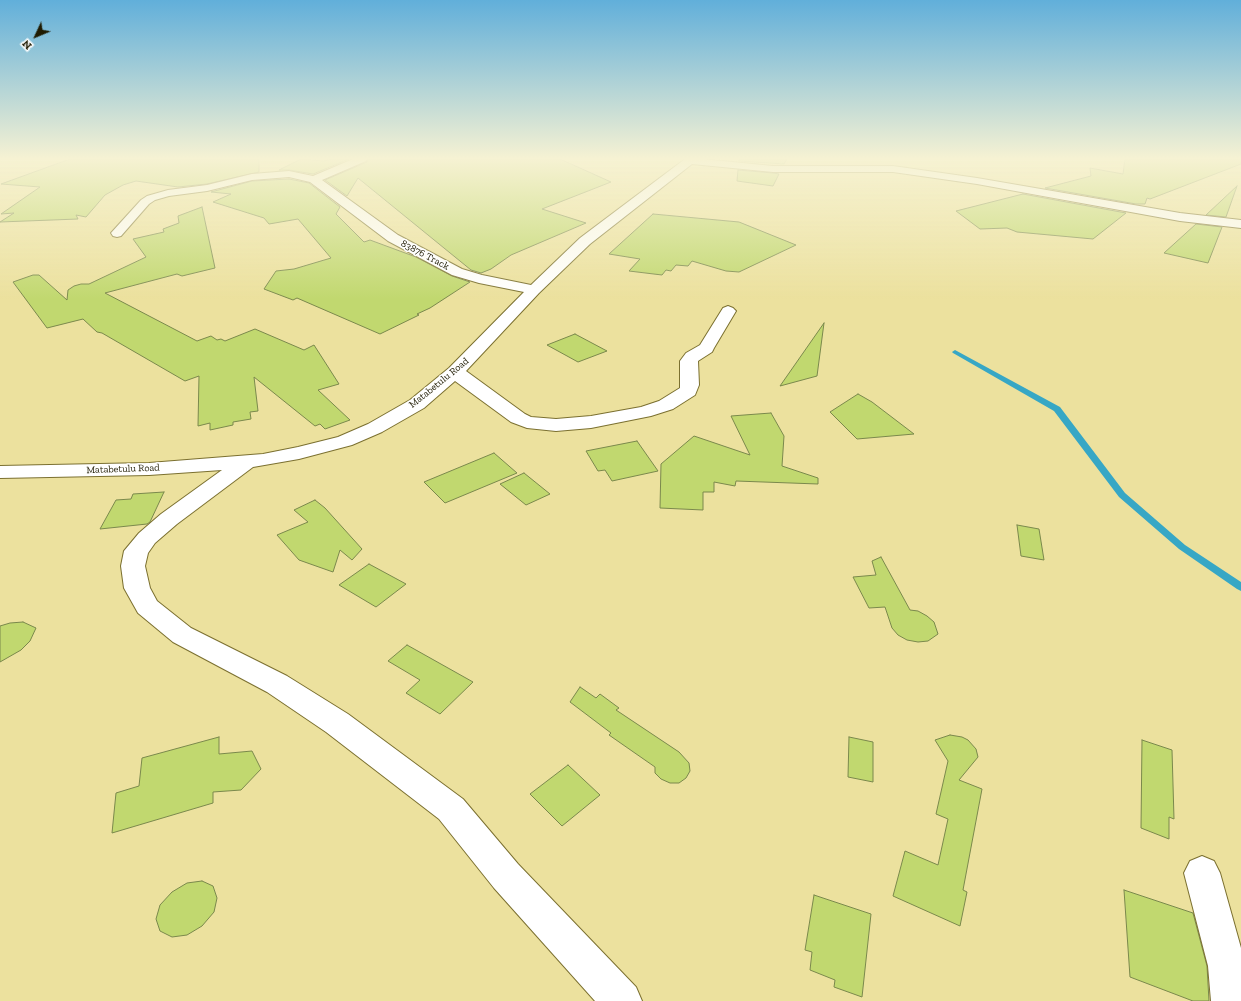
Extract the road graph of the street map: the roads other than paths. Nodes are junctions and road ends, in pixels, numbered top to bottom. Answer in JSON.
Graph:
{"nodes":[{"id":1,"x":142,"y":206,"type":"edge"},
{"id":2,"x":349,"y":206,"type":"edge"},
{"id":3,"x":631,"y":206,"type":"edge"},
{"id":4,"x":1116,"y":206,"type":"edge"},
{"id":5,"x":1241,"y":224,"type":"edge"},
{"id":6,"x":117,"y":233,"type":"dead end"},
{"id":7,"x":534,"y":290,"type":"junction"},
{"id":8,"x":728,"y":311,"type":"dead end"},
{"id":9,"x":455,"y":372,"type":"junction"},
{"id":10,"x":247,"y":462,"type":"junction"},
{"id":11,"x":0,"y":472,"type":"edge"},
{"id":12,"x":1202,"y":873,"type":"dead end"},
{"id":13,"x":622,"y":1001,"type":"edge"},
{"id":14,"x":1231,"y":1001,"type":"edge"}],
"edges":[{"from":1,"to":6,"type":"street"},
{"from":2,"to":7,"type":"street","name":"83876 Track"},
{"from":3,"to":7,"type":"street","name":"Matabetulu Road"},
{"from":4,"to":5,"type":"street"},
{"from":7,"to":9,"type":"street","name":"Matabetulu Road"},
{"from":8,"to":9,"type":"street"},
{"from":9,"to":10,"type":"street","name":"Matabetulu Road"},
{"from":10,"to":11,"type":"street","name":"Matabetulu Road"},
{"from":10,"to":13,"type":"street"},
{"from":12,"to":14,"type":"street"}]}
